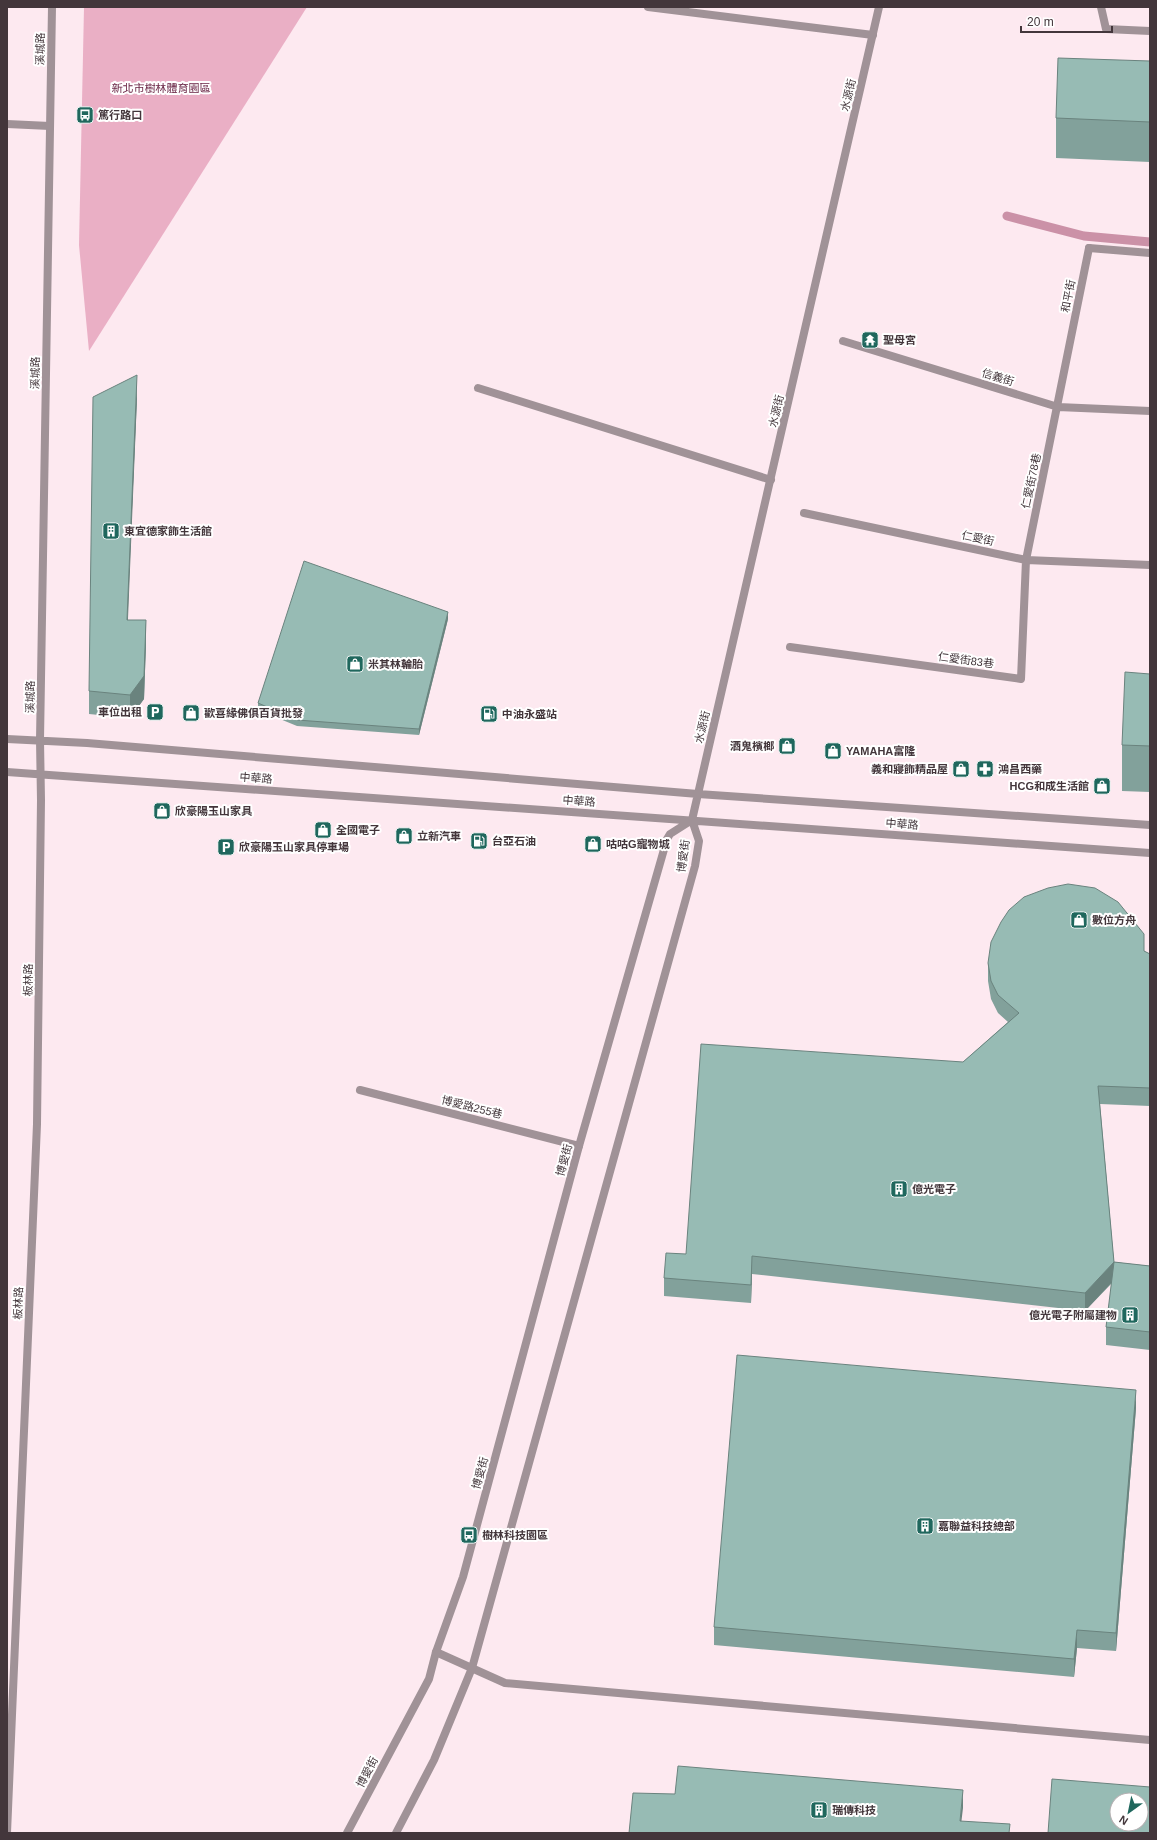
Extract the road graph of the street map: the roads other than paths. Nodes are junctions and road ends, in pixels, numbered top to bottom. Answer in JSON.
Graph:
{"nodes":[{"id":1,"x":52,"y":7,"type":"edge"},
{"id":2,"x":648,"y":7,"type":"edge"},
{"id":3,"x":880,"y":7,"type":"edge"},
{"id":4,"x":1101,"y":7,"type":"edge"},
{"id":5,"x":1150,"y":31,"type":"edge"},
{"id":6,"x":873,"y":35,"type":"junction"},
{"id":7,"x":7,"y":124,"type":"edge"},
{"id":8,"x":50,"y":126,"type":"junction"},
{"id":9,"x":1150,"y":253,"type":"edge"},
{"id":10,"x":843,"y":341,"type":"dead end"},
{"id":11,"x":478,"y":388,"type":"dead end"},
{"id":12,"x":1058,"y":407,"type":"junction"},
{"id":13,"x":1150,"y":410,"type":"edge"},
{"id":14,"x":771,"y":480,"type":"junction"},
{"id":15,"x":804,"y":513,"type":"dead end"},
{"id":16,"x":1026,"y":560,"type":"junction"},
{"id":17,"x":1150,"y":565,"type":"edge"},
{"id":18,"x":790,"y":647,"type":"dead end"},
{"id":19,"x":7,"y":739,"type":"edge"},
{"id":20,"x":40,"y":740,"type":"junction"},
{"id":21,"x":7,"y":772,"type":"edge"},
{"id":22,"x":40,"y":774,"type":"junction"},
{"id":23,"x":698,"y":794,"type":"junction"},
{"id":24,"x":692,"y":820,"type":"junction"},
{"id":25,"x":1150,"y":825,"type":"edge"},
{"id":26,"x":1150,"y":853,"type":"edge"},
{"id":27,"x":360,"y":1090,"type":"dead end"},
{"id":28,"x":579,"y":1146,"type":"junction"},
{"id":29,"x":436,"y":1652,"type":"junction"},
{"id":30,"x":472,"y":1668,"type":"junction"},
{"id":31,"x":1150,"y":1740,"type":"edge"},
{"id":32,"x":7,"y":1833,"type":"edge"},
{"id":33,"x":347,"y":1833,"type":"edge"},
{"id":34,"x":396,"y":1833,"type":"edge"}],
"edges":[{"from":1,"to":8,"type":"street","name":"溪城路"},
{"from":2,"to":6,"type":"street"},
{"from":3,"to":6,"type":"street","name":"水源街"},
{"from":4,"to":5,"type":"street"},
{"from":6,"to":14,"type":"street","name":"水源街"},
{"from":7,"to":8,"type":"street"},
{"from":8,"to":20,"type":"street","name":"溪城路"},
{"from":9,"to":12,"type":"street","name":"和平街"},
{"from":10,"to":12,"type":"street","name":"信義街"},
{"from":11,"to":14,"type":"street"},
{"from":12,"to":13,"type":"street","name":"信義街"},
{"from":12,"to":16,"type":"street","name":"仁愛街78巷"},
{"from":14,"to":23,"type":"street","name":"水源街"},
{"from":15,"to":16,"type":"street","name":"仁愛街"},
{"from":16,"to":17,"type":"street","name":"仁愛街"},
{"from":16,"to":18,"type":"street","name":"仁愛街83巷"},
{"from":19,"to":20,"type":"street","name":"中華路"},
{"from":20,"to":22,"type":"street","name":"溪城路"},
{"from":20,"to":23,"type":"street","name":"中華路"},
{"from":21,"to":22,"type":"street","name":"中華路"},
{"from":22,"to":24,"type":"street","name":"中華路"},
{"from":22,"to":32,"type":"street","name":"板林路"},
{"from":23,"to":24,"type":"street","name":"水源街"},
{"from":23,"to":25,"type":"street","name":"中華路"},
{"from":24,"to":26,"type":"street","name":"中華路"},
{"from":24,"to":28,"type":"street","name":"博愛街"},
{"from":24,"to":30,"type":"street","name":"博愛街"},
{"from":27,"to":28,"type":"street","name":"博愛路255巷"},
{"from":28,"to":29,"type":"street","name":"博愛街"},
{"from":29,"to":30,"type":"street"},
{"from":29,"to":33,"type":"street","name":"博愛街"},
{"from":30,"to":31,"type":"street"},
{"from":30,"to":34,"type":"street","name":"博愛街"}]}
